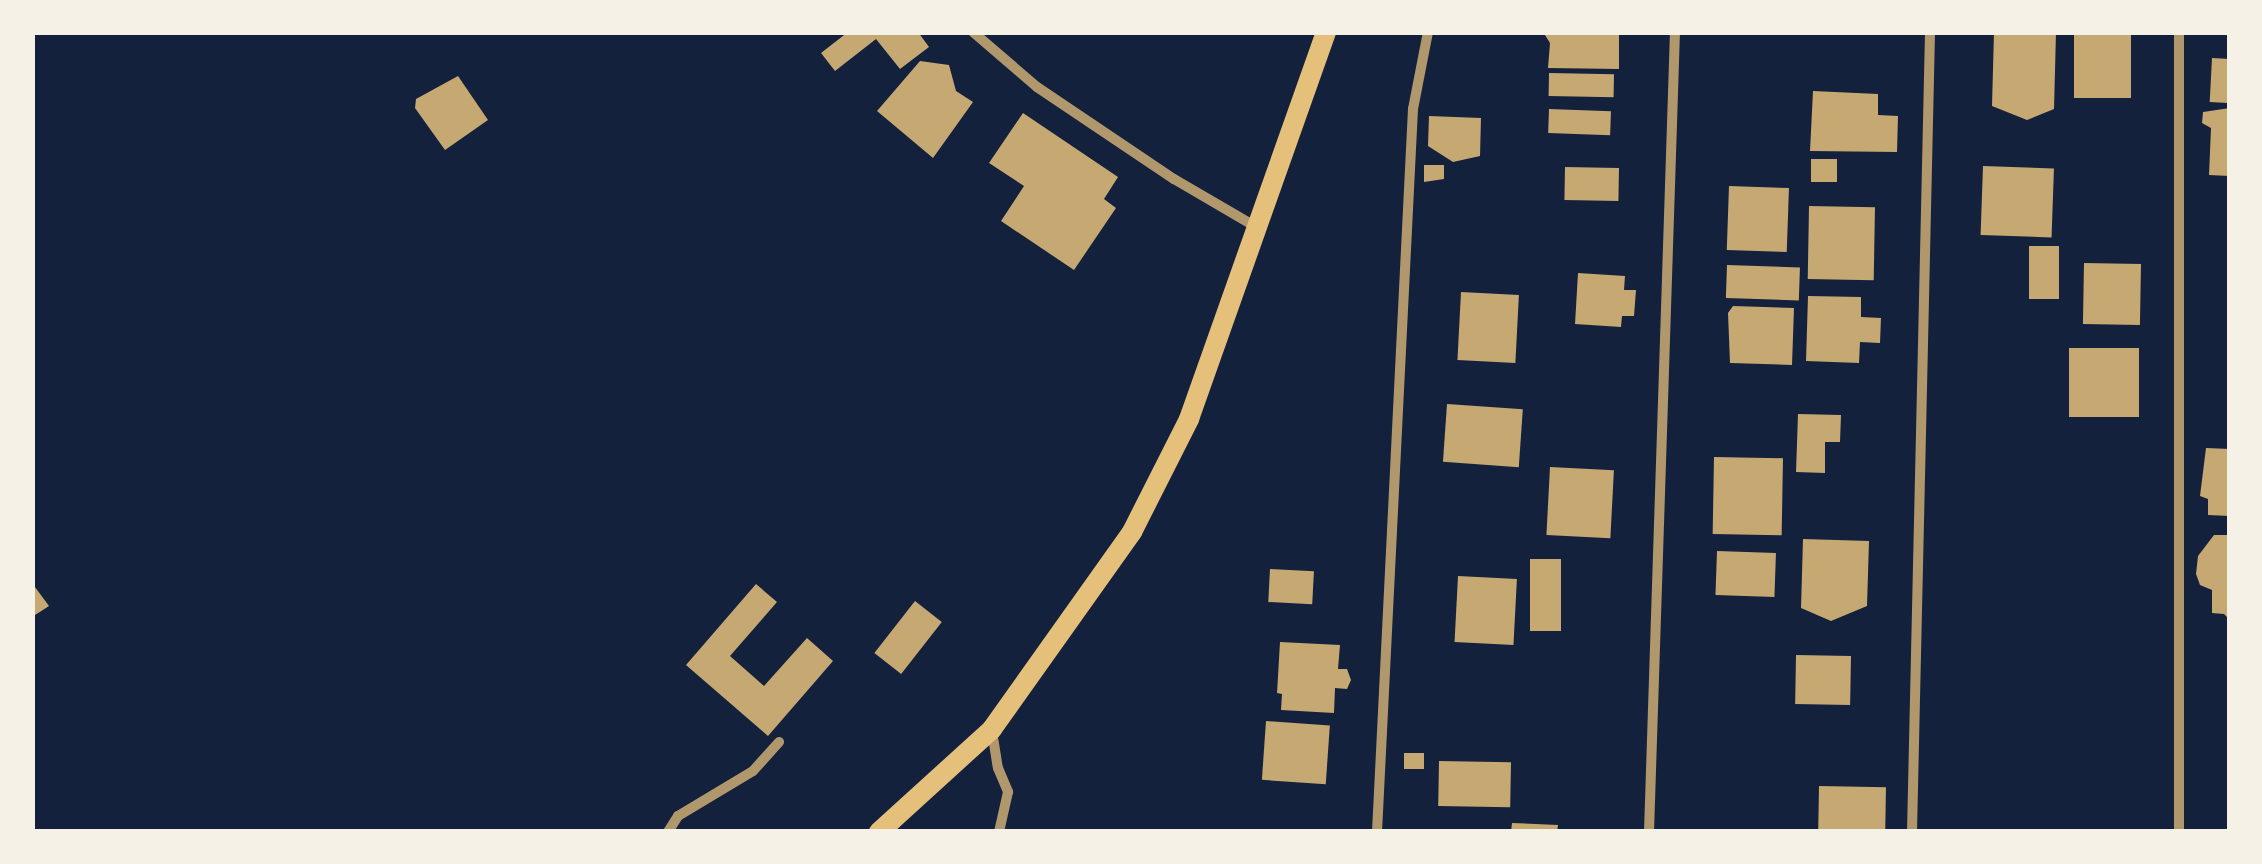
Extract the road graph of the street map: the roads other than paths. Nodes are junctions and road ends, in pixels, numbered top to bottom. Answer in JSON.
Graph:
{"nodes":[{"id":1,"x":973,"y":32,"type":"edge"},
{"id":2,"x":1326,"y":32,"type":"edge"},
{"id":3,"x":1428,"y":32,"type":"edge"},
{"id":4,"x":1676,"y":32,"type":"edge"},
{"id":5,"x":1930,"y":32,"type":"edge"},
{"id":6,"x":2179,"y":32,"type":"edge"},
{"id":7,"x":1260,"y":229,"type":"junction"},
{"id":8,"x":992,"y":729,"type":"junction"},
{"id":9,"x":780,"y":742,"type":"dead end"},
{"id":10,"x":668,"y":832,"type":"edge"},
{"id":11,"x":879,"y":832,"type":"edge"},
{"id":12,"x":999,"y":832,"type":"edge"},
{"id":13,"x":1377,"y":832,"type":"edge"},
{"id":14,"x":1650,"y":832,"type":"edge"},
{"id":15,"x":1912,"y":832,"type":"edge"},
{"id":16,"x":2178,"y":832,"type":"edge"}],
"edges":[{"from":1,"to":7,"type":"street"},
{"from":2,"to":7,"type":"main road"},
{"from":3,"to":13,"type":"street"},
{"from":4,"to":14,"type":"street"},
{"from":5,"to":15,"type":"street"},
{"from":6,"to":16,"type":"street"},
{"from":7,"to":8,"type":"main road"},
{"from":8,"to":11,"type":"main road"},
{"from":8,"to":12,"type":"street"},
{"from":9,"to":10,"type":"street"}]}
